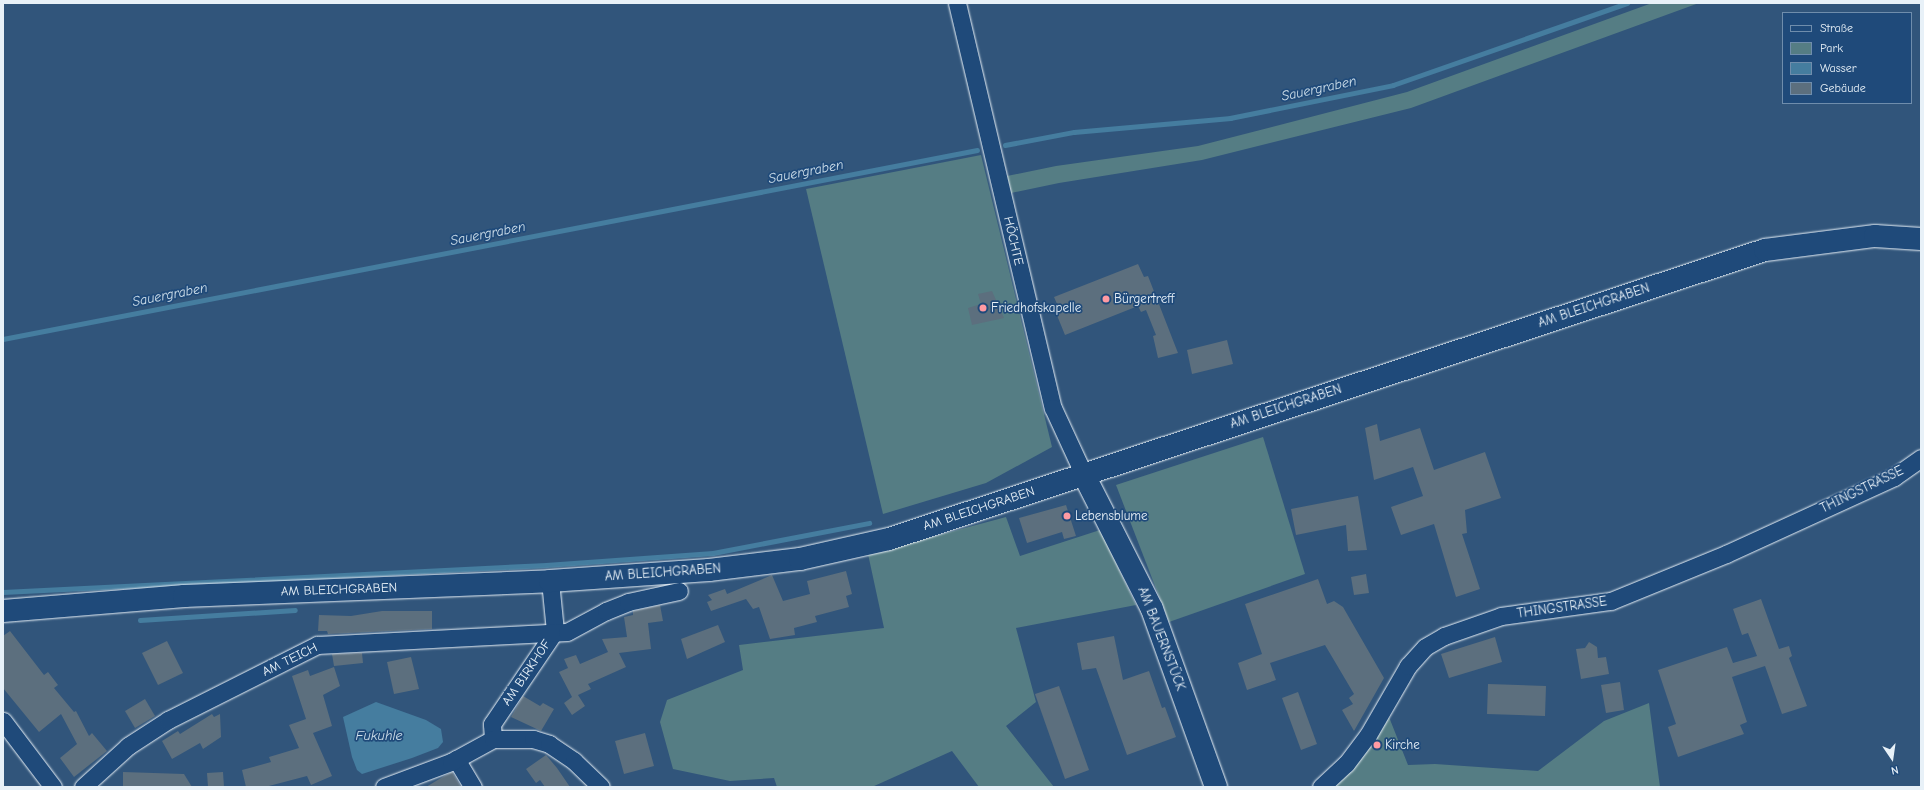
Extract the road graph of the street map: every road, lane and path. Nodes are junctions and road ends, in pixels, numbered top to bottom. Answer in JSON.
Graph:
{"nodes":[{"id":1,"x":957,"y":3,"type":"edge"},
{"id":2,"x":1921,"y":239,"type":"edge"},
{"id":3,"x":1921,"y":458,"type":"edge"},
{"id":4,"x":1084,"y":475,"type":"junction"},
{"id":5,"x":550,"y":581,"type":"junction"},
{"id":6,"x":679,"y":591,"type":"dead end"},
{"id":7,"x":3,"y":611,"type":"edge"},
{"id":8,"x":555,"y":632,"type":"junction"},
{"id":9,"x":3,"y":721,"type":"edge"},
{"id":10,"x":493,"y":739,"type":"junction"},
{"id":11,"x":456,"y":759,"type":"junction"},
{"id":12,"x":52,"y":787,"type":"edge"},
{"id":13,"x":83,"y":787,"type":"edge"},
{"id":14,"x":384,"y":787,"type":"edge"},
{"id":15,"x":473,"y":787,"type":"edge"},
{"id":16,"x":601,"y":787,"type":"edge"},
{"id":17,"x":1216,"y":787,"type":"edge"},
{"id":18,"x":1321,"y":787,"type":"edge"}],
"edges":[{"from":1,"to":4,"type":"street","name":"HÖCHTE"},
{"from":2,"to":4,"type":"street","name":"AM BLEICHGRABEN"},
{"from":3,"to":18,"type":"street","name":"THINGSTRASSE"},
{"from":4,"to":5,"type":"street","name":"AM BLEICHGRABEN"},
{"from":4,"to":17,"type":"street","name":"AM BAUERNSTÜCK"},
{"from":5,"to":7,"type":"street","name":"AM BLEICHGRABEN"},
{"from":5,"to":8,"type":"street","name":"AM BIRKHOF"},
{"from":6,"to":8,"type":"street","name":"AM TEICH"},
{"from":8,"to":10,"type":"street","name":"AM BIRKHOF"},
{"from":8,"to":13,"type":"street","name":"AM TEICH"},
{"from":9,"to":12,"type":"street"},
{"from":10,"to":11,"type":"street"},
{"from":10,"to":16,"type":"street"},
{"from":11,"to":14,"type":"street"},
{"from":11,"to":15,"type":"street"}]}
